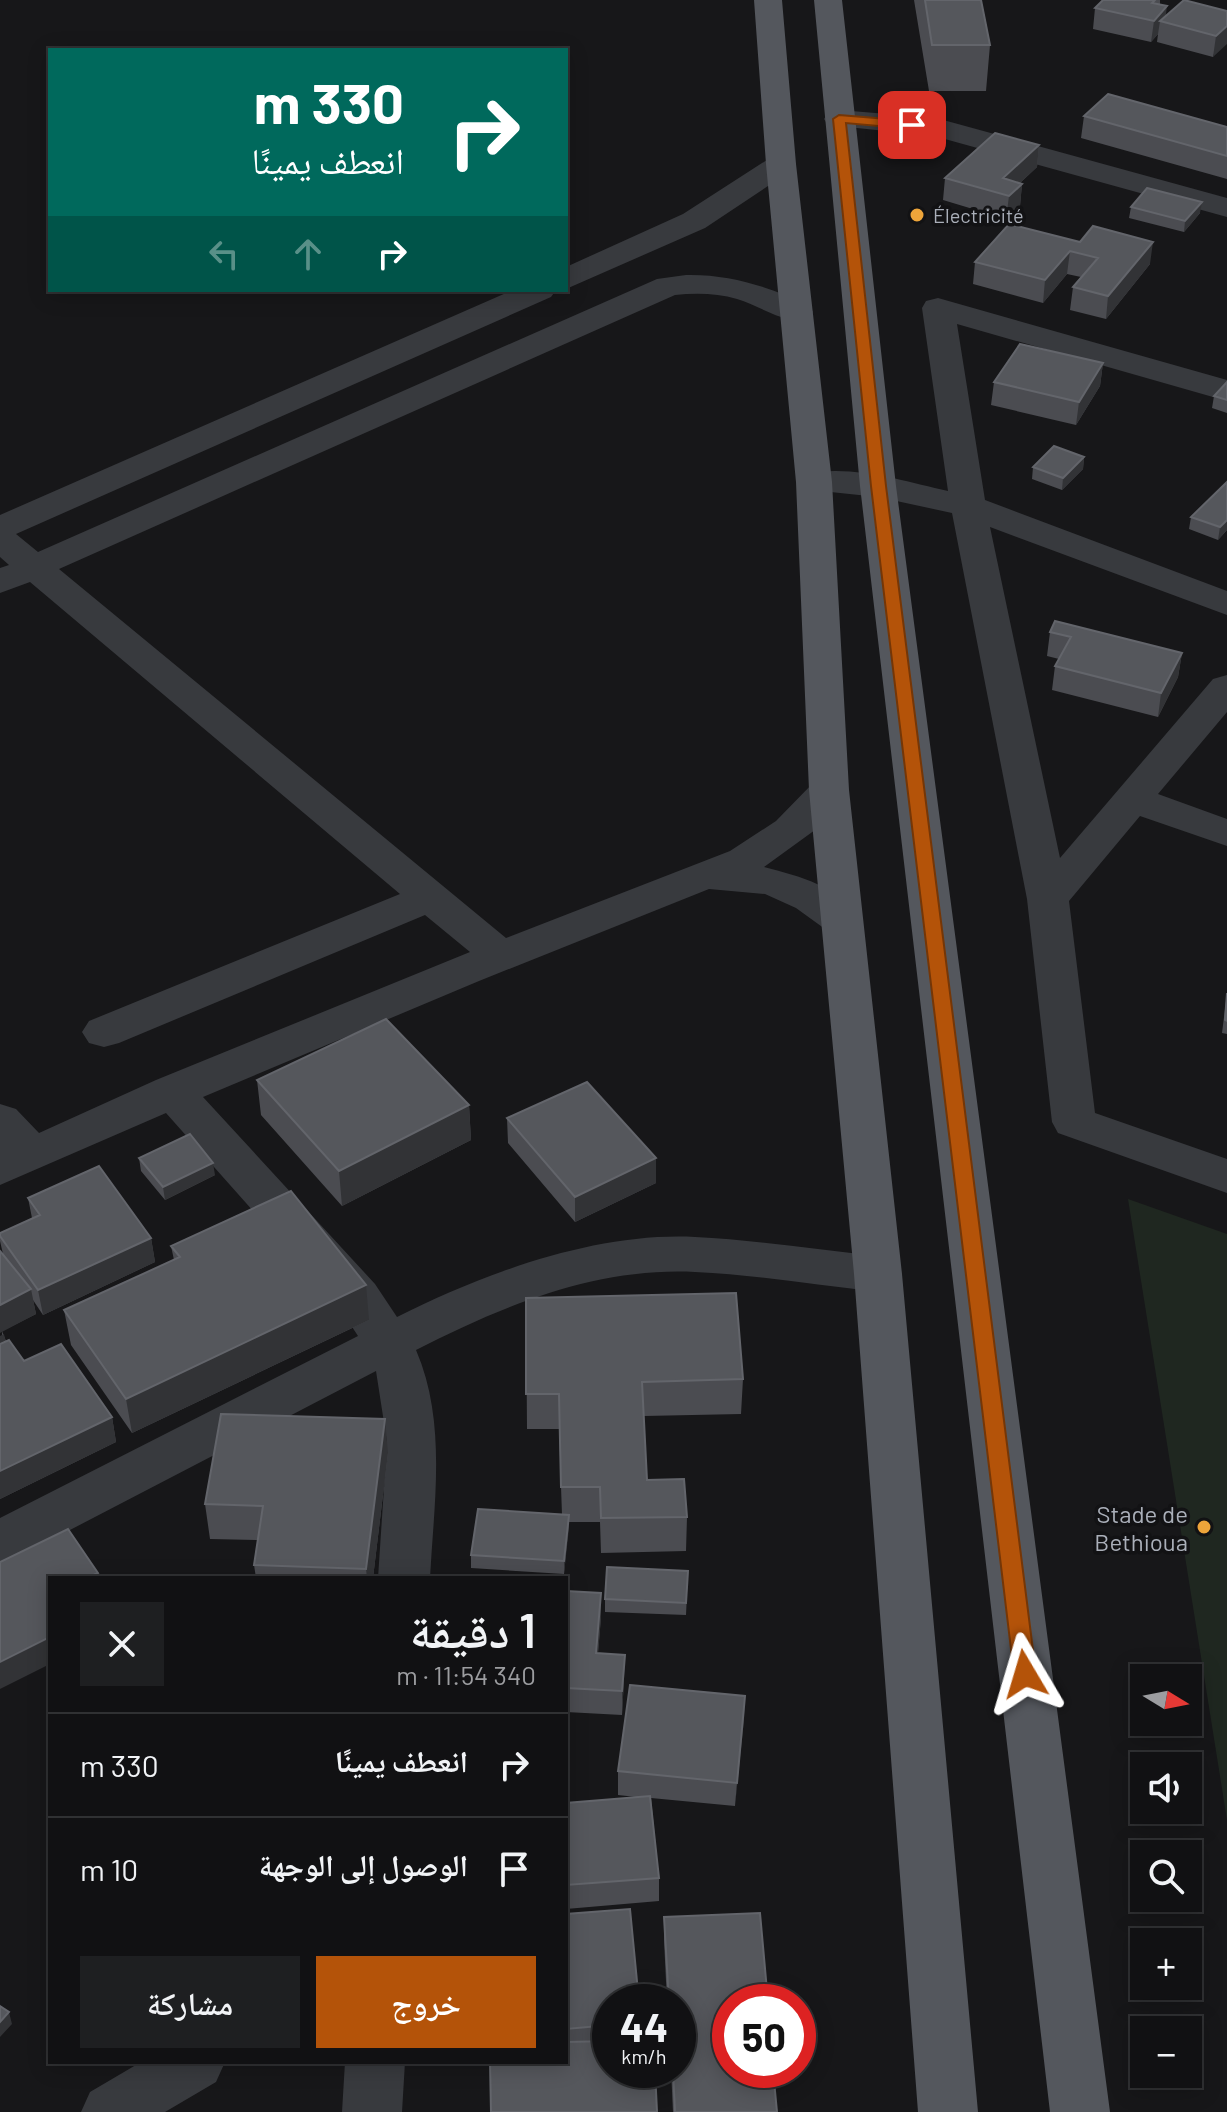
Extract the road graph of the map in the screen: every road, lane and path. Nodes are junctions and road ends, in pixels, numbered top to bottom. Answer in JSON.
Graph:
{"nodes":[{"id":1,"x":768,"y":0,"type":"edge"},
{"id":2,"x":828,"y":0,"type":"edge"},
{"id":3,"x":839,"y":119,"type":"junction"},
{"id":4,"x":781,"y":164,"type":"junction"},
{"id":5,"x":1227,"y":208,"type":"edge"},
{"id":6,"x":568,"y":278,"type":"edge"},
{"id":7,"x":535,"y":292,"type":"edge"},
{"id":8,"x":797,"y":312,"type":"junction"},
{"id":9,"x":1227,"y":391,"type":"edge"},
{"id":10,"x":814,"y":482,"type":"junction"},
{"id":11,"x":878,"y":486,"type":"junction"},
{"id":12,"x":968,"y":506,"type":"junction"},
{"id":13,"x":0,"y":528,"type":"edge"},
{"id":14,"x":0,"y":539,"type":"edge"},
{"id":15,"x":17,"y":574,"type":"edge"},
{"id":16,"x":1227,"y":604,"type":"edge"},
{"id":17,"x":1227,"y":687,"type":"edge"},
{"id":18,"x":829,"y":790,"type":"junction"},
{"id":19,"x":1131,"y":798,"type":"junction"},
{"id":20,"x":1227,"y":833,"type":"edge"},
{"id":21,"x":704,"y":876,"type":"junction"},
{"id":22,"x":430,"y":897,"type":"junction"},
{"id":23,"x":1048,"y":899,"type":"junction"},
{"id":24,"x":840,"y":919,"type":"junction"},
{"id":25,"x":499,"y":954,"type":"junction"},
{"id":26,"x":104,"y":1032,"type":"dead end"},
{"id":27,"x":172,"y":1091,"type":"junction"},
{"id":28,"x":0,"y":1120,"type":"edge"},
{"id":29,"x":16,"y":1162,"type":"edge"},
{"id":30,"x":1227,"y":1176,"type":"edge"},
{"id":31,"x":878,"y":1274,"type":"junction"},
{"id":32,"x":389,"y":1344,"type":"junction"},
{"id":33,"x":0,"y":1542,"type":"edge"},
{"id":34,"x":404,"y":1576,"type":"edge"},
{"id":35,"x":192,"y":2064,"type":"edge"},
{"id":36,"x":375,"y":2064,"type":"edge"},
{"id":37,"x":111,"y":2112,"type":"edge"},
{"id":38,"x":372,"y":2112,"type":"edge"},
{"id":39,"x":948,"y":2112,"type":"edge"},
{"id":40,"x":1080,"y":2112,"type":"edge"}],
"edges":[{"from":1,"to":4,"type":"main road"},
{"from":2,"to":3,"type":"main road"},
{"from":3,"to":5,"type":"street"},
{"from":3,"to":11,"type":"main road"},
{"from":4,"to":6,"type":"street"},
{"from":4,"to":8,"type":"main road"},
{"from":7,"to":13,"type":"street"},
{"from":8,"to":10,"type":"main road"},
{"from":8,"to":15,"type":"street"},
{"from":9,"to":12,"type":"street"},
{"from":10,"to":11,"type":"street"},
{"from":10,"to":18,"type":"main road"},
{"from":11,"to":12,"type":"street"},
{"from":11,"to":40,"type":"main road"},
{"from":12,"to":16,"type":"street"},
{"from":12,"to":23,"type":"street"},
{"from":14,"to":15,"type":"street"},
{"from":15,"to":22,"type":"street"},
{"from":17,"to":19,"type":"street"},
{"from":18,"to":21,"type":"street"},
{"from":18,"to":24,"type":"main road"},
{"from":19,"to":20,"type":"street"},
{"from":19,"to":23,"type":"street"},
{"from":21,"to":24,"type":"street"},
{"from":21,"to":25,"type":"street"},
{"from":22,"to":25,"type":"street"},
{"from":22,"to":26,"type":"street"},
{"from":23,"to":30,"type":"street"},
{"from":24,"to":31,"type":"main road"},
{"from":25,"to":27,"type":"street"},
{"from":27,"to":29,"type":"street"},
{"from":27,"to":32,"type":"street"},
{"from":28,"to":29,"type":"street"},
{"from":31,"to":32,"type":"street"},
{"from":31,"to":39,"type":"main road"},
{"from":32,"to":33,"type":"street"},
{"from":32,"to":34,"type":"street"},
{"from":35,"to":37,"type":"street"},
{"from":36,"to":38,"type":"street"}]}
